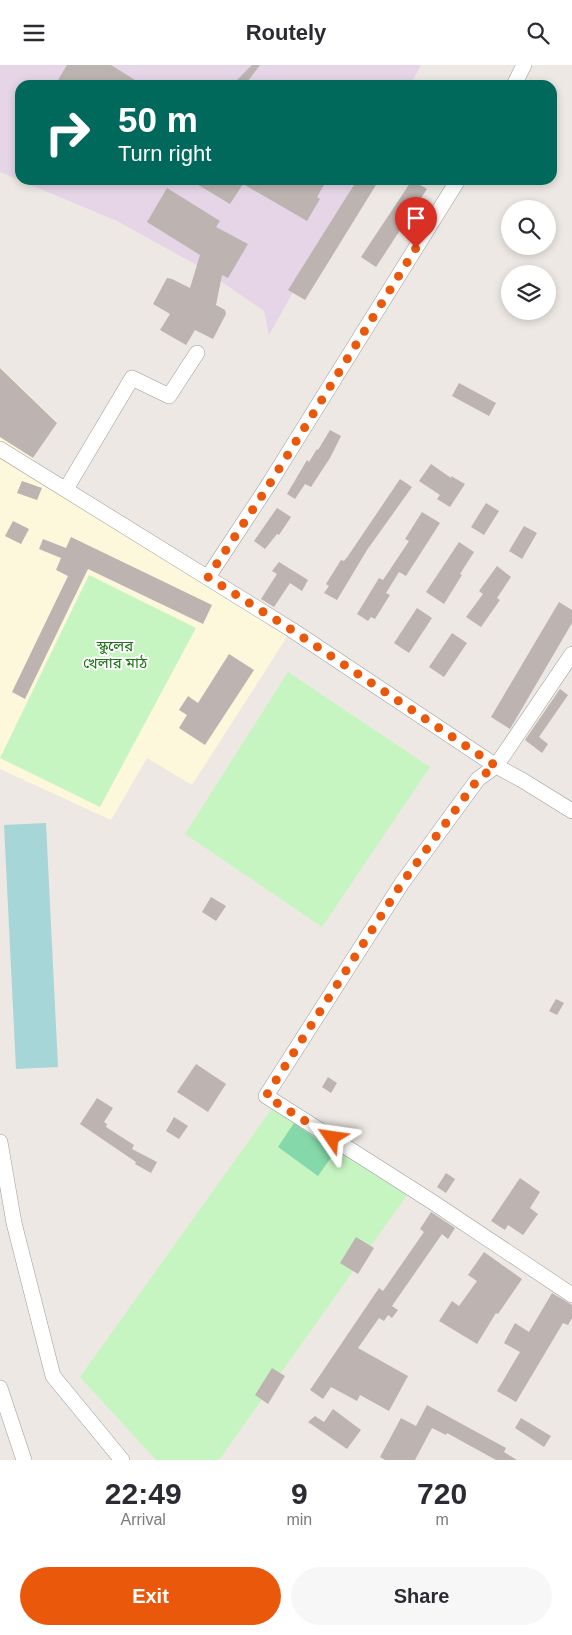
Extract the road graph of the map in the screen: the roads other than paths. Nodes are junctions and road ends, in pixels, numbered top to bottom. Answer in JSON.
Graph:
{"nodes":[{"id":1,"x":524,"y":65,"type":"edge"},
{"id":2,"x":516,"y":80,"type":"edge"},
{"id":3,"x":455,"y":185,"type":"edge"},
{"id":4,"x":197,"y":353,"type":"dead end"},
{"id":5,"x":0,"y":449,"type":"edge"},
{"id":6,"x":66,"y":489,"type":"junction"},
{"id":7,"x":208,"y":577,"type":"junction"},
{"id":8,"x":572,"y":654,"type":"edge"},
{"id":9,"x":496,"y":766,"type":"junction"},
{"id":10,"x":572,"y":811,"type":"edge"},
{"id":11,"x":0,"y":1142,"type":"edge"},
{"id":12,"x":572,"y":1295,"type":"edge"},
{"id":13,"x":0,"y":1388,"type":"edge"},
{"id":14,"x":24,"y":1460,"type":"edge"},
{"id":15,"x":122,"y":1460,"type":"edge"}],
"edges":[{"from":1,"to":2,"type":"street"},
{"from":3,"to":7,"type":"street"},
{"from":4,"to":6,"type":"street"},
{"from":5,"to":6,"type":"street"},
{"from":6,"to":7,"type":"street"},
{"from":7,"to":9,"type":"street"},
{"from":8,"to":9,"type":"street"},
{"from":9,"to":10,"type":"street"},
{"from":9,"to":12,"type":"street"},
{"from":11,"to":15,"type":"street"},
{"from":13,"to":14,"type":"street"}]}
